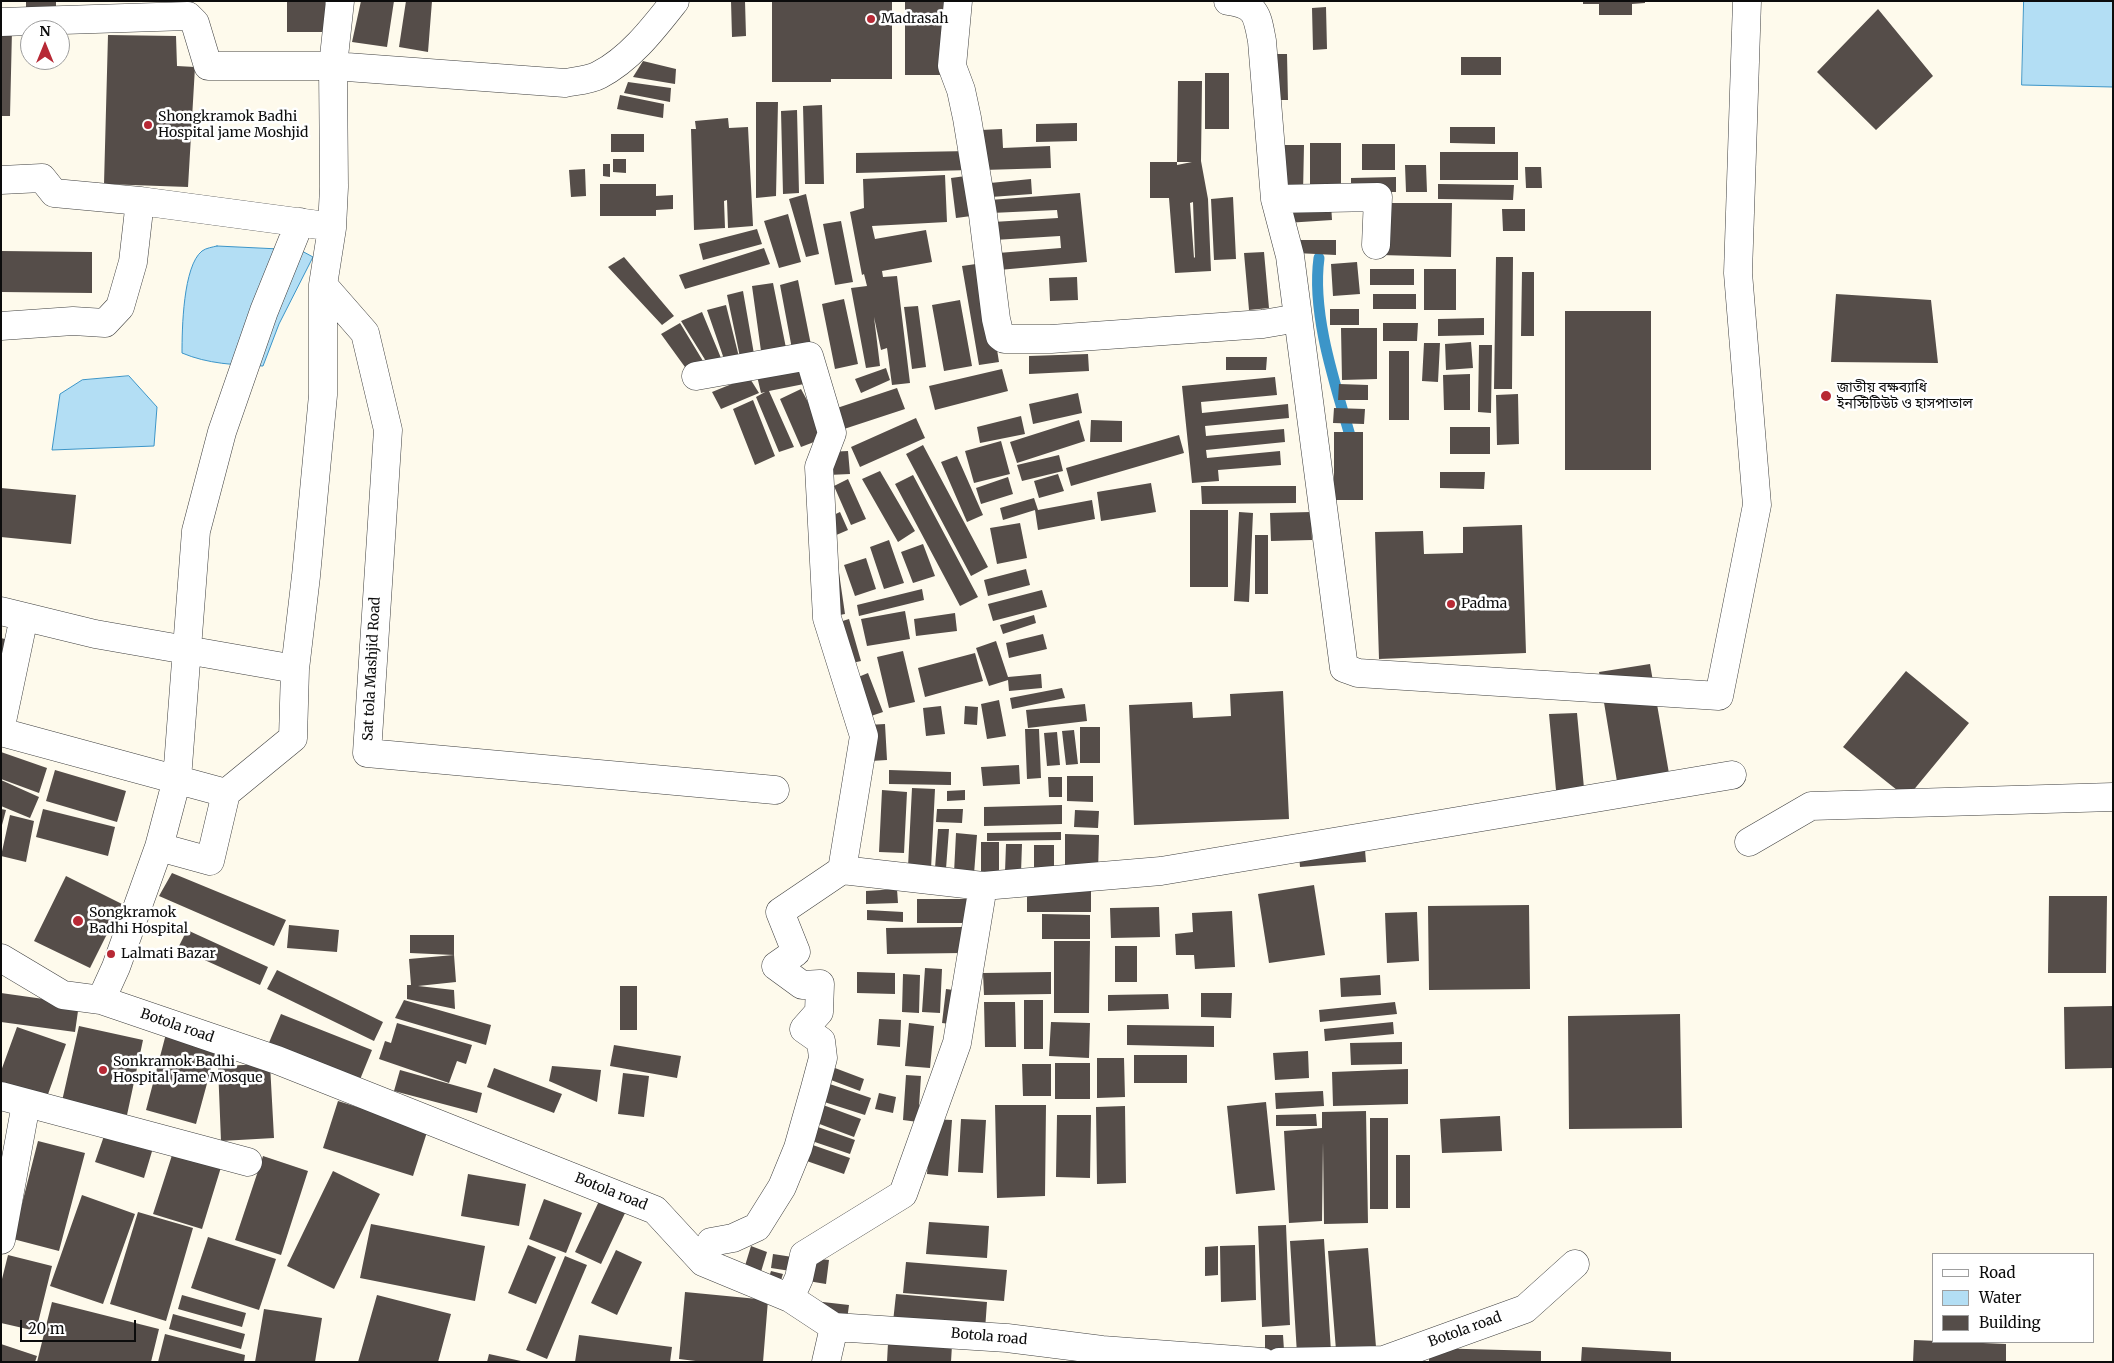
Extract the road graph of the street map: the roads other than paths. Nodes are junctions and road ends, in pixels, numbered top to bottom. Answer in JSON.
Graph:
{"nodes":[{"id":1,"x":340,"y":1,"type":"edge"},
{"id":2,"x":675,"y":1,"type":"edge"},
{"id":3,"x":958,"y":1,"type":"edge"},
{"id":4,"x":1228,"y":1,"type":"edge"},
{"id":5,"x":1747,"y":1,"type":"edge"},
{"id":6,"x":1,"y":22,"type":"edge"},
{"id":7,"x":333,"y":66,"type":"junction"},
{"id":8,"x":1,"y":180,"type":"edge"},
{"id":9,"x":1275,"y":199,"type":"junction"},
{"id":10,"x":140,"y":201,"type":"junction"},
{"id":11,"x":300,"y":222,"type":"junction"},
{"id":12,"x":332,"y":228,"type":"junction"},
{"id":13,"x":1376,"y":245,"type":"dead end"},
{"id":14,"x":324,"y":285,"type":"junction"},
{"id":15,"x":1298,"y":318,"type":"junction"},
{"id":16,"x":1,"y":326,"type":"edge"},
{"id":17,"x":696,"y":376,"type":"dead end"},
{"id":18,"x":13,"y":614,"type":"edge"},
{"id":19,"x":188,"y":650,"type":"junction"},
{"id":20,"x":295,"y":669,"type":"junction"},
{"id":21,"x":1,"y":726,"type":"edge"},
{"id":22,"x":1,"y":732,"type":"edge"},
{"id":23,"x":1732,"y":775,"type":"dead end"},
{"id":24,"x":177,"y":779,"type":"junction"},
{"id":25,"x":774,"y":790,"type":"dead end"},
{"id":26,"x":226,"y":793,"type":"junction"},
{"id":27,"x":2113,"y":797,"type":"edge"},
{"id":28,"x":1749,"y":842,"type":"dead end"},
{"id":29,"x":158,"y":847,"type":"junction"},
{"id":30,"x":842,"y":870,"type":"junction"},
{"id":31,"x":983,"y":886,"type":"junction"},
{"id":32,"x":1,"y":958,"type":"edge"},
{"id":33,"x":101,"y":1000,"type":"junction"},
{"id":34,"x":13,"y":1100,"type":"edge"},
{"id":35,"x":248,"y":1162,"type":"dead end"},
{"id":36,"x":1,"y":1240,"type":"edge"},
{"id":37,"x":703,"y":1262,"type":"junction"},
{"id":38,"x":1576,"y":1264,"type":"dead end"},
{"id":39,"x":790,"y":1298,"type":"junction"},
{"id":40,"x":834,"y":1327,"type":"junction"},
{"id":41,"x":826,"y":1362,"type":"edge"},
{"id":42,"x":1263,"y":1362,"type":"edge"},
{"id":43,"x":1279,"y":1362,"type":"edge"}],
"edges":[{"from":1,"to":7,"type":"street"},
{"from":2,"to":7,"type":"street"},
{"from":3,"to":15,"type":"street"},
{"from":4,"to":9,"type":"street"},
{"from":5,"to":15,"type":"street"},
{"from":6,"to":7,"type":"street"},
{"from":7,"to":12,"type":"street"},
{"from":8,"to":10,"type":"street"},
{"from":9,"to":13,"type":"street"},
{"from":9,"to":15,"type":"street"},
{"from":10,"to":11,"type":"street"},
{"from":10,"to":16,"type":"street"},
{"from":11,"to":12,"type":"street"},
{"from":11,"to":19,"type":"street"},
{"from":12,"to":14,"type":"street"},
{"from":14,"to":20,"type":"street"},
{"from":14,"to":25,"type":"street","name":"Sat tola Mashjid Road"},
{"from":17,"to":30,"type":"street"},
{"from":18,"to":19,"type":"street"},
{"from":18,"to":21,"type":"street"},
{"from":19,"to":20,"type":"street"},
{"from":19,"to":24,"type":"street"},
{"from":20,"to":26,"type":"street"},
{"from":22,"to":24,"type":"street"},
{"from":23,"to":31,"type":"street"},
{"from":24,"to":26,"type":"street"},
{"from":24,"to":29,"type":"street"},
{"from":26,"to":29,"type":"street"},
{"from":27,"to":28,"type":"street"},
{"from":29,"to":33,"type":"street"},
{"from":30,"to":31,"type":"street"},
{"from":30,"to":37,"type":"street"},
{"from":31,"to":39,"type":"street"},
{"from":32,"to":33,"type":"street","name":"Botola road"},
{"from":33,"to":37,"type":"street","name":"Botola road"},
{"from":34,"to":35,"type":"street"},
{"from":34,"to":36,"type":"street"},
{"from":37,"to":39,"type":"street","name":"Botola road"},
{"from":38,"to":43,"type":"street","name":"Botola road"},
{"from":39,"to":40,"type":"street","name":"Botola road"},
{"from":40,"to":41,"type":"street"},
{"from":40,"to":42,"type":"street","name":"Botola road"}]}
